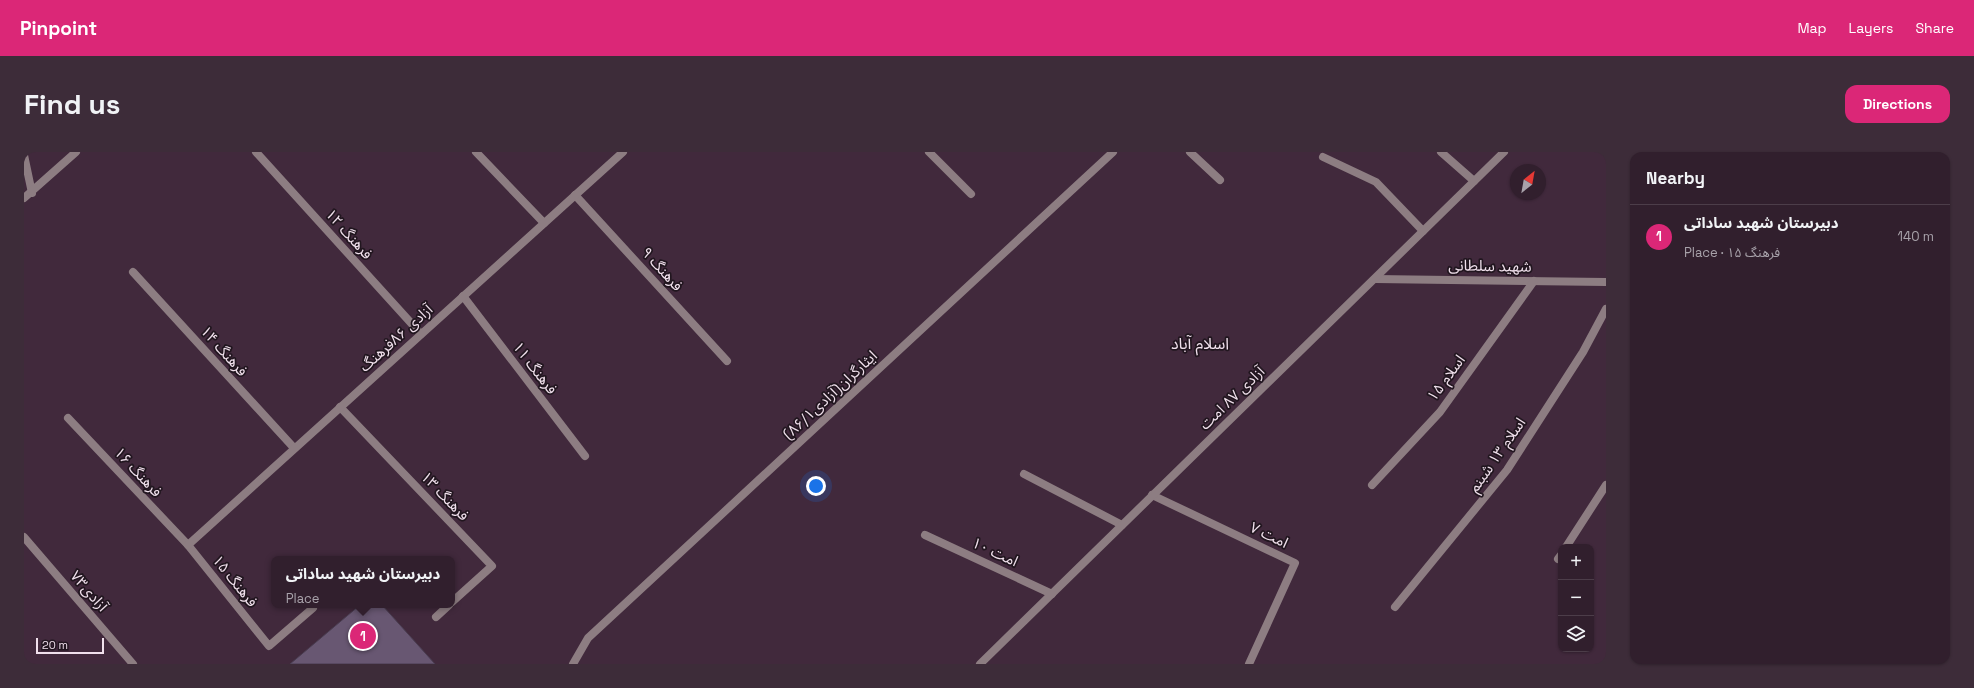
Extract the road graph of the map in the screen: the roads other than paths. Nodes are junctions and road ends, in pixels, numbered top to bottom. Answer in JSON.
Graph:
{"nodes":[{"id":1,"x":76,"y":152,"type":"edge"},
{"id":2,"x":256,"y":152,"type":"edge"},
{"id":3,"x":476,"y":152,"type":"edge"},
{"id":4,"x":623,"y":152,"type":"edge"},
{"id":5,"x":929,"y":152,"type":"edge"},
{"id":6,"x":1113,"y":152,"type":"edge"},
{"id":7,"x":1190,"y":152,"type":"edge"},
{"id":8,"x":1441,"y":152,"type":"edge"},
{"id":9,"x":1504,"y":152,"type":"edge"},
{"id":10,"x":24,"y":155,"type":"edge"},
{"id":11,"x":1323,"y":157,"type":"dead end"},
{"id":12,"x":1220,"y":180,"type":"dead end"},
{"id":13,"x":1474,"y":181,"type":"junction"},
{"id":14,"x":32,"y":193,"type":"junction"},
{"id":15,"x":971,"y":194,"type":"dead end"},
{"id":16,"x":575,"y":195,"type":"junction"},
{"id":17,"x":24,"y":198,"type":"edge"},
{"id":18,"x":544,"y":223,"type":"junction"},
{"id":19,"x":1423,"y":231,"type":"junction"},
{"id":20,"x":133,"y":272,"type":"dead end"},
{"id":21,"x":1374,"y":279,"type":"junction"},
{"id":22,"x":1534,"y":281,"type":"junction"},
{"id":23,"x":1606,"y":282,"type":"edge"},
{"id":24,"x":463,"y":296,"type":"junction"},
{"id":25,"x":1606,"y":309,"type":"edge"},
{"id":26,"x":421,"y":334,"type":"junction"},
{"id":27,"x":727,"y":362,"type":"dead end"},
{"id":28,"x":340,"y":407,"type":"junction"},
{"id":29,"x":68,"y":418,"type":"dead end"},
{"id":30,"x":294,"y":448,"type":"junction"},
{"id":31,"x":585,"y":456,"type":"dead end"},
{"id":32,"x":1024,"y":474,"type":"dead end"},
{"id":33,"x":1372,"y":484,"type":"dead end"},
{"id":34,"x":1606,"y":485,"type":"edge"},
{"id":35,"x":1152,"y":495,"type":"junction"},
{"id":36,"x":1122,"y":525,"type":"junction"},
{"id":37,"x":925,"y":535,"type":"dead end"},
{"id":38,"x":24,"y":537,"type":"edge"},
{"id":39,"x":1568,"y":544,"type":"edge"},
{"id":40,"x":188,"y":545,"type":"junction"},
{"id":41,"x":1052,"y":594,"type":"junction"},
{"id":42,"x":455,"y":599,"type":"edge"},
{"id":43,"x":1395,"y":607,"type":"dead end"},
{"id":44,"x":313,"y":608,"type":"dead end"},
{"id":45,"x":446,"y":608,"type":"edge"},
{"id":46,"x":436,"y":617,"type":"dead end"},
{"id":47,"x":133,"y":664,"type":"edge"},
{"id":48,"x":573,"y":664,"type":"edge"},
{"id":49,"x":980,"y":664,"type":"edge"},
{"id":50,"x":1249,"y":664,"type":"edge"}],
"edges":[{"from":1,"to":14,"type":"street"},
{"from":2,"to":26,"type":"street","name":"فرهنگ ۱۲"},
{"from":3,"to":18,"type":"street"},
{"from":4,"to":16,"type":"street","name":"آزادی ۸۶فرهنگ"},
{"from":5,"to":15,"type":"street"},
{"from":6,"to":48,"type":"street","name":"ایثارگران(آزادی۸۶/۱)"},
{"from":7,"to":12,"type":"street"},
{"from":8,"to":13,"type":"street"},
{"from":9,"to":13,"type":"street","name":"آزادی ۸۷ امت"},
{"from":10,"to":14,"type":"street"},
{"from":11,"to":19,"type":"street"},
{"from":13,"to":19,"type":"street","name":"آزادی ۸۷ امت"},
{"from":14,"to":17,"type":"street"},
{"from":16,"to":18,"type":"street","name":"آزادی ۸۶فرهنگ"},
{"from":16,"to":27,"type":"street","name":"فرهنگ ۹"},
{"from":18,"to":24,"type":"street","name":"آزادی ۸۶فرهنگ"},
{"from":19,"to":21,"type":"street","name":"آزادی ۸۷ امت"},
{"from":20,"to":30,"type":"street","name":"فرهنگ ۱۴"},
{"from":21,"to":22,"type":"street","name":"شهید سلطانی"},
{"from":21,"to":35,"type":"street","name":"آزادی ۸۷ امت"},
{"from":22,"to":23,"type":"street","name":"شهید سلطانی"},
{"from":22,"to":33,"type":"street","name":"اسلام ۱۵"},
{"from":24,"to":26,"type":"street","name":"آزادی ۸۶فرهنگ"},
{"from":24,"to":31,"type":"street","name":"فرهنگ ۱۱"},
{"from":25,"to":43,"type":"street","name":"اسلام ۱۳ شبنم"},
{"from":26,"to":28,"type":"street","name":"آزادی ۸۶فرهنگ"},
{"from":28,"to":30,"type":"street","name":"آزادی ۸۶فرهنگ"},
{"from":28,"to":42,"type":"street","name":"فرهنگ ۱۳"},
{"from":29,"to":40,"type":"street","name":"فرهنگ ۱۶"},
{"from":30,"to":40,"type":"street","name":"آزادی ۸۶فرهنگ"},
{"from":32,"to":36,"type":"street"},
{"from":34,"to":39,"type":"street"},
{"from":35,"to":36,"type":"street","name":"آزادی ۸۷ امت"},
{"from":35,"to":50,"type":"street","name":"امت ۷"},
{"from":36,"to":41,"type":"street","name":"آزادی ۸۷ امت"},
{"from":37,"to":41,"type":"street","name":"امت ۱۰"},
{"from":38,"to":47,"type":"street","name":"آزادی۷۳"},
{"from":40,"to":44,"type":"street","name":"فرهنگ ۱۵"},
{"from":41,"to":49,"type":"street","name":"آزادی ۸۷ امت"},
{"from":45,"to":46,"type":"street"}]}
